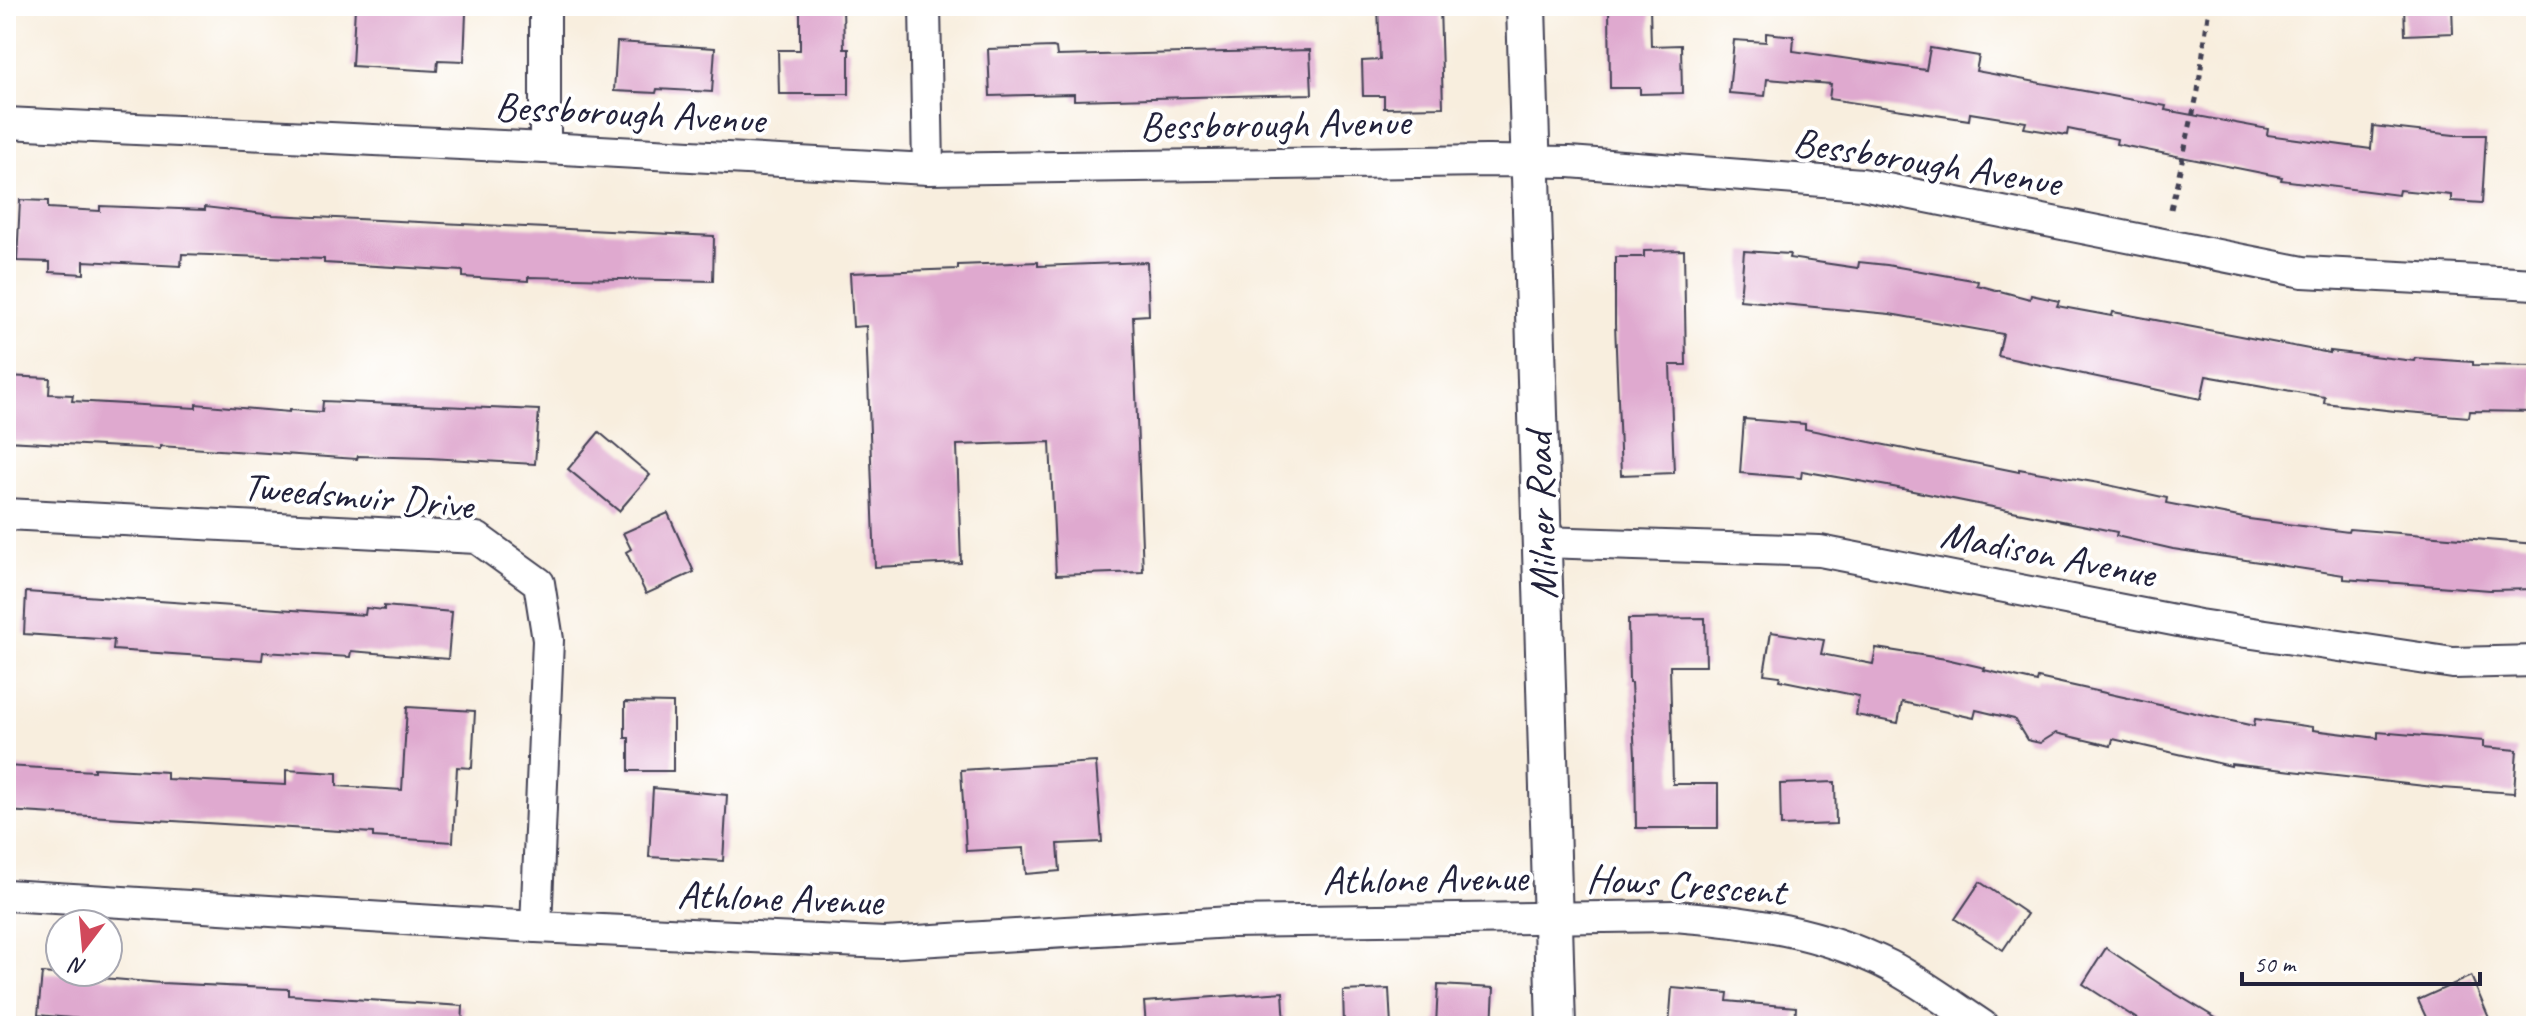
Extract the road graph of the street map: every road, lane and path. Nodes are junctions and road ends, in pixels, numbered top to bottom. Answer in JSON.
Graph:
{"nodes":[{"id":1,"x":545,"y":6,"type":"edge"},
{"id":2,"x":925,"y":6,"type":"edge"},
{"id":3,"x":1526,"y":6,"type":"edge"},
{"id":4,"x":2209,"y":6,"type":"edge"},
{"id":5,"x":6,"y":123,"type":"edge"},
{"id":6,"x":545,"y":148,"type":"junction"},
{"id":7,"x":1529,"y":160,"type":"junction"},
{"id":8,"x":928,"y":169,"type":"junction"},
{"id":9,"x":2171,"y":209,"type":"dead end"},
{"id":10,"x":2536,"y":284,"type":"edge"},
{"id":11,"x":6,"y":514,"type":"edge"},
{"id":12,"x":1542,"y":542,"type":"junction"},
{"id":13,"x":2536,"y":661,"type":"edge"},
{"id":14,"x":6,"y":895,"type":"edge"},
{"id":15,"x":1551,"y":918,"type":"junction"},
{"id":16,"x":536,"y":927,"type":"junction"},
{"id":17,"x":1556,"y":1026,"type":"edge"},
{"id":18,"x":1983,"y":1026,"type":"edge"}],
"edges":[{"from":1,"to":6,"type":"street"},
{"from":2,"to":8,"type":"street"},
{"from":3,"to":7,"type":"street","name":"Milner Road"},
{"from":4,"to":9,"type":"path"},
{"from":5,"to":6,"type":"street","name":"Bessborough Avenue"},
{"from":6,"to":8,"type":"street","name":"Bessborough Avenue"},
{"from":7,"to":8,"type":"street","name":"Bessborough Avenue"},
{"from":7,"to":10,"type":"street","name":"Bessborough Avenue"},
{"from":7,"to":12,"type":"street","name":"Milner Road"},
{"from":11,"to":16,"type":"street","name":"Tweedsmuir Drive"},
{"from":12,"to":13,"type":"street","name":"Madison Avenue"},
{"from":12,"to":15,"type":"street","name":"Milner Road"},
{"from":14,"to":16,"type":"street","name":"Athlone Avenue"},
{"from":15,"to":16,"type":"street","name":"Athlone Avenue"},
{"from":15,"to":17,"type":"street","name":"Milner Road"},
{"from":15,"to":18,"type":"street","name":"Hows Crescent"}]}
